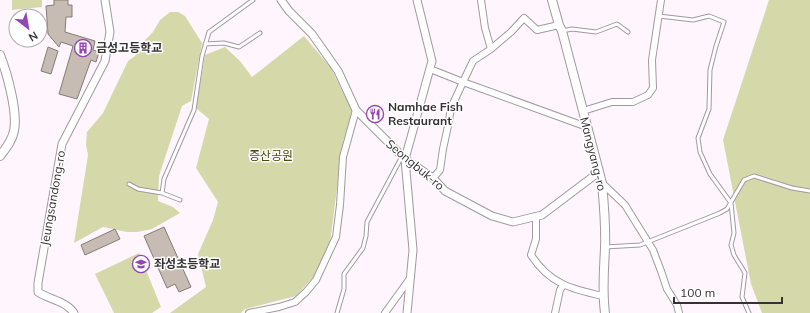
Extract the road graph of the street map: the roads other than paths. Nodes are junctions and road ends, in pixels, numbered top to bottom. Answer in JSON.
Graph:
{"nodes":[{"id":1,"x":105,"y":0,"type":"edge"},
{"id":2,"x":253,"y":0,"type":"edge"},
{"id":3,"x":281,"y":0,"type":"edge"},
{"id":4,"x":417,"y":0,"type":"edge"},
{"id":5,"x":481,"y":0,"type":"edge"},
{"id":6,"x":552,"y":0,"type":"edge"},
{"id":7,"x":661,"y":0,"type":"edge"},
{"id":8,"x":659,"y":16,"type":"junction"},
{"id":9,"x":561,"y":28,"type":"junction"},
{"id":10,"x":628,"y":32,"type":"dead end"},
{"id":11,"x":260,"y":33,"type":"dead end"},
{"id":12,"x":205,"y":44,"type":"junction"},
{"id":13,"x":491,"y":49,"type":"junction"},
{"id":14,"x":0,"y":55,"type":"edge"},
{"id":15,"x":430,"y":69,"type":"junction"},
{"id":16,"x":463,"y":82,"type":"junction"},
{"id":17,"x":356,"y":110,"type":"junction"},
{"id":18,"x":583,"y":111,"type":"junction"},
{"id":19,"x":587,"y":127,"type":"junction"},
{"id":20,"x":0,"y":156,"type":"edge"},
{"id":21,"x":405,"y":159,"type":"junction"},
{"id":22,"x":599,"y":172,"type":"junction"},
{"id":23,"x":433,"y":178,"type":"junction"},
{"id":24,"x":602,"y":183,"type":"junction"},
{"id":25,"x":129,"y":184,"type":"dead end"},
{"id":26,"x":810,"y":191,"type":"edge"},
{"id":27,"x":162,"y":193,"type":"junction"},
{"id":28,"x":180,"y":200,"type":"dead end"},
{"id":29,"x":731,"y":204,"type":"junction"},
{"id":30,"x":536,"y":216,"type":"junction"},
{"id":31,"x":647,"y":241,"type":"junction"},
{"id":32,"x":605,"y":247,"type":"junction"},
{"id":33,"x":411,"y":277,"type":"junction"},
{"id":34,"x":563,"y":285,"type":"junction"},
{"id":35,"x":603,"y":296,"type":"junction"},
{"id":36,"x":71,"y":312,"type":"edge"},
{"id":37,"x":249,"y":313,"type":"edge"},
{"id":38,"x":337,"y":313,"type":"edge"},
{"id":39,"x":385,"y":313,"type":"edge"},
{"id":40,"x":407,"y":313,"type":"edge"},
{"id":41,"x":555,"y":313,"type":"edge"},
{"id":42,"x":605,"y":313,"type":"edge"},
{"id":43,"x":679,"y":313,"type":"edge"},
{"id":44,"x":749,"y":313,"type":"edge"}],
"edges":[{"from":1,"to":36,"type":"street","name":"Jeungsandong-ro"},
{"from":2,"to":12,"type":"lane"},
{"from":3,"to":17,"type":"street","name":"Seongbuk-ro"},
{"from":4,"to":15,"type":"street"},
{"from":5,"to":13,"type":"street"},
{"from":6,"to":9,"type":"main road","name":"Mangyang-ro"},
{"from":7,"to":8,"type":"street"},
{"from":8,"to":18,"type":"street"},
{"from":8,"to":29,"type":"lane"},
{"from":9,"to":10,"type":"lane"},
{"from":9,"to":13,"type":"street"},
{"from":9,"to":18,"type":"main road","name":"Mangyang-ro"},
{"from":11,"to":12,"type":"lane"},
{"from":12,"to":27,"type":"lane"},
{"from":13,"to":16,"type":"street"},
{"from":14,"to":20,"type":"main road"},
{"from":15,"to":16,"type":"street"},
{"from":15,"to":21,"type":"street"},
{"from":16,"to":19,"type":"street"},
{"from":16,"to":23,"type":"street"},
{"from":17,"to":21,"type":"street","name":"Seongbuk-ro"},
{"from":17,"to":37,"type":"street"},
{"from":18,"to":19,"type":"main road","name":"Mangyang-ro"},
{"from":19,"to":22,"type":"main road","name":"Mangyang-ro"},
{"from":21,"to":23,"type":"street","name":"Seongbuk-ro"},
{"from":21,"to":33,"type":"street"},
{"from":21,"to":38,"type":"lane"},
{"from":22,"to":24,"type":"main road","name":"Mangyang-ro"},
{"from":22,"to":30,"type":"street","name":"Seongbuk-ro"},
{"from":23,"to":30,"type":"street","name":"Seongbuk-ro"},
{"from":24,"to":31,"type":"street"},
{"from":24,"to":32,"type":"main road","name":"Mangyang-ro"},
{"from":25,"to":27,"type":"lane"},
{"from":26,"to":29,"type":"lane"},
{"from":27,"to":28,"type":"lane"},
{"from":29,"to":31,"type":"lane"},
{"from":29,"to":44,"type":"lane"},
{"from":30,"to":34,"type":"street"},
{"from":31,"to":32,"type":"lane"},
{"from":31,"to":43,"type":"street"},
{"from":32,"to":35,"type":"main road","name":"Mangyang-ro"},
{"from":33,"to":39,"type":"street"},
{"from":33,"to":40,"type":"street"},
{"from":34,"to":35,"type":"street"},
{"from":34,"to":41,"type":"street"},
{"from":35,"to":42,"type":"main road","name":"Mangyang-ro"}]}
